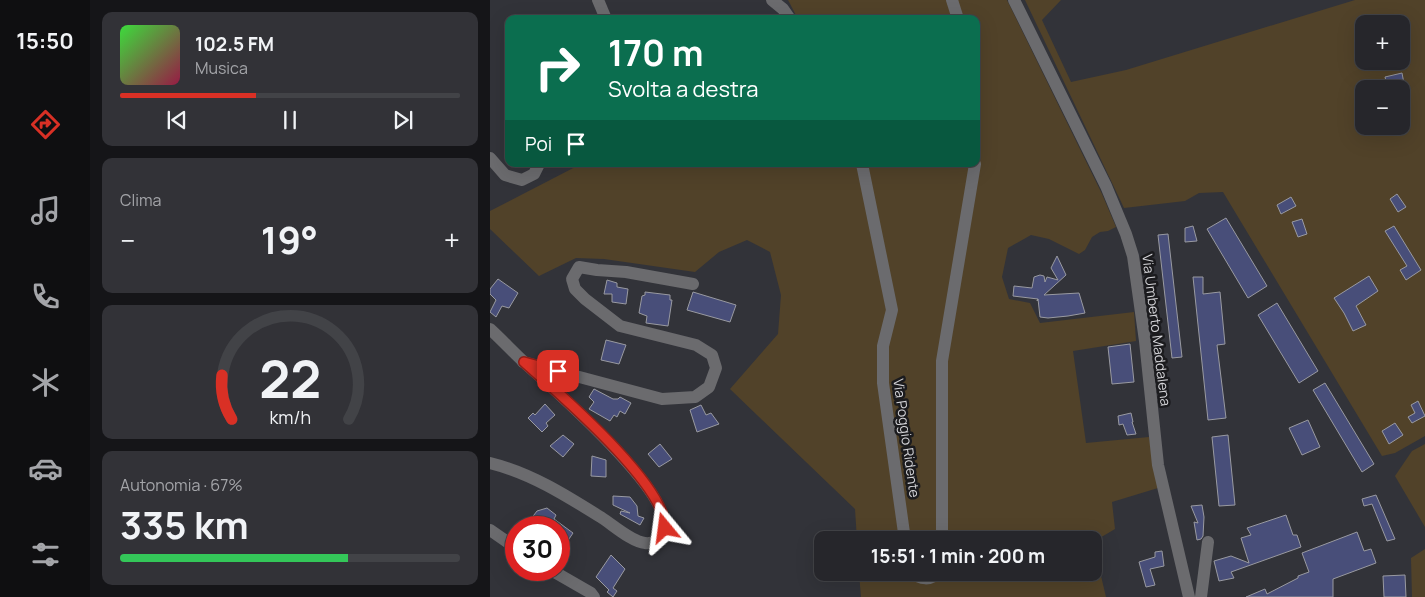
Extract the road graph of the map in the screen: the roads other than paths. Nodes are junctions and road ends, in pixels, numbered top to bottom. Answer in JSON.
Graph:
{"nodes":[{"id":1,"x":598,"y":0,"type":"edge"},
{"id":2,"x":772,"y":0,"type":"edge"},
{"id":3,"x":952,"y":0,"type":"edge"},
{"id":4,"x":1014,"y":0,"type":"edge"},
{"id":5,"x":604,"y":15,"type":"edge"},
{"id":6,"x":787,"y":15,"type":"edge"},
{"id":7,"x":957,"y":15,"type":"edge"},
{"id":8,"x":490,"y":158,"type":"edge"},
{"id":9,"x":538,"y":167,"type":"edge"},
{"id":10,"x":863,"y":167,"type":"edge"},
{"id":11,"x":974,"y":167,"type":"edge"},
{"id":12,"x":693,"y":284,"type":"dead end"},
{"id":13,"x":490,"y":329,"type":"edge"},
{"id":14,"x":524,"y":362,"type":"junction"},
{"id":15,"x":490,"y":463,"type":"edge"},
{"id":16,"x":490,"y":530,"type":"edge"},
{"id":17,"x":905,"y":531,"type":"edge"},
{"id":18,"x":942,"y":531,"type":"edge"},
{"id":19,"x":505,"y":540,"type":"edge"},
{"id":20,"x":1208,"y":542,"type":"dead end"},
{"id":21,"x":570,"y":581,"type":"edge"},
{"id":22,"x":594,"y":597,"type":"edge"},
{"id":23,"x":1189,"y":597,"type":"edge"},
{"id":24,"x":1201,"y":597,"type":"edge"}],
"edges":[{"from":1,"to":5,"type":"street"},
{"from":2,"to":6,"type":"street"},
{"from":3,"to":7,"type":"street"},
{"from":4,"to":23,"type":"street","name":"Via Umberto Maddalena"},
{"from":8,"to":9,"type":"street"},
{"from":10,"to":17,"type":"street","name":"Via Poggio Ridente"},
{"from":11,"to":18,"type":"street","name":"Via Poggio Ridente"},
{"from":12,"to":14,"type":"street"},
{"from":13,"to":14,"type":"street"},
{"from":14,"to":15,"type":"street"},
{"from":16,"to":19,"type":"street"},
{"from":20,"to":24,"type":"street"},
{"from":21,"to":22,"type":"street"}]}
